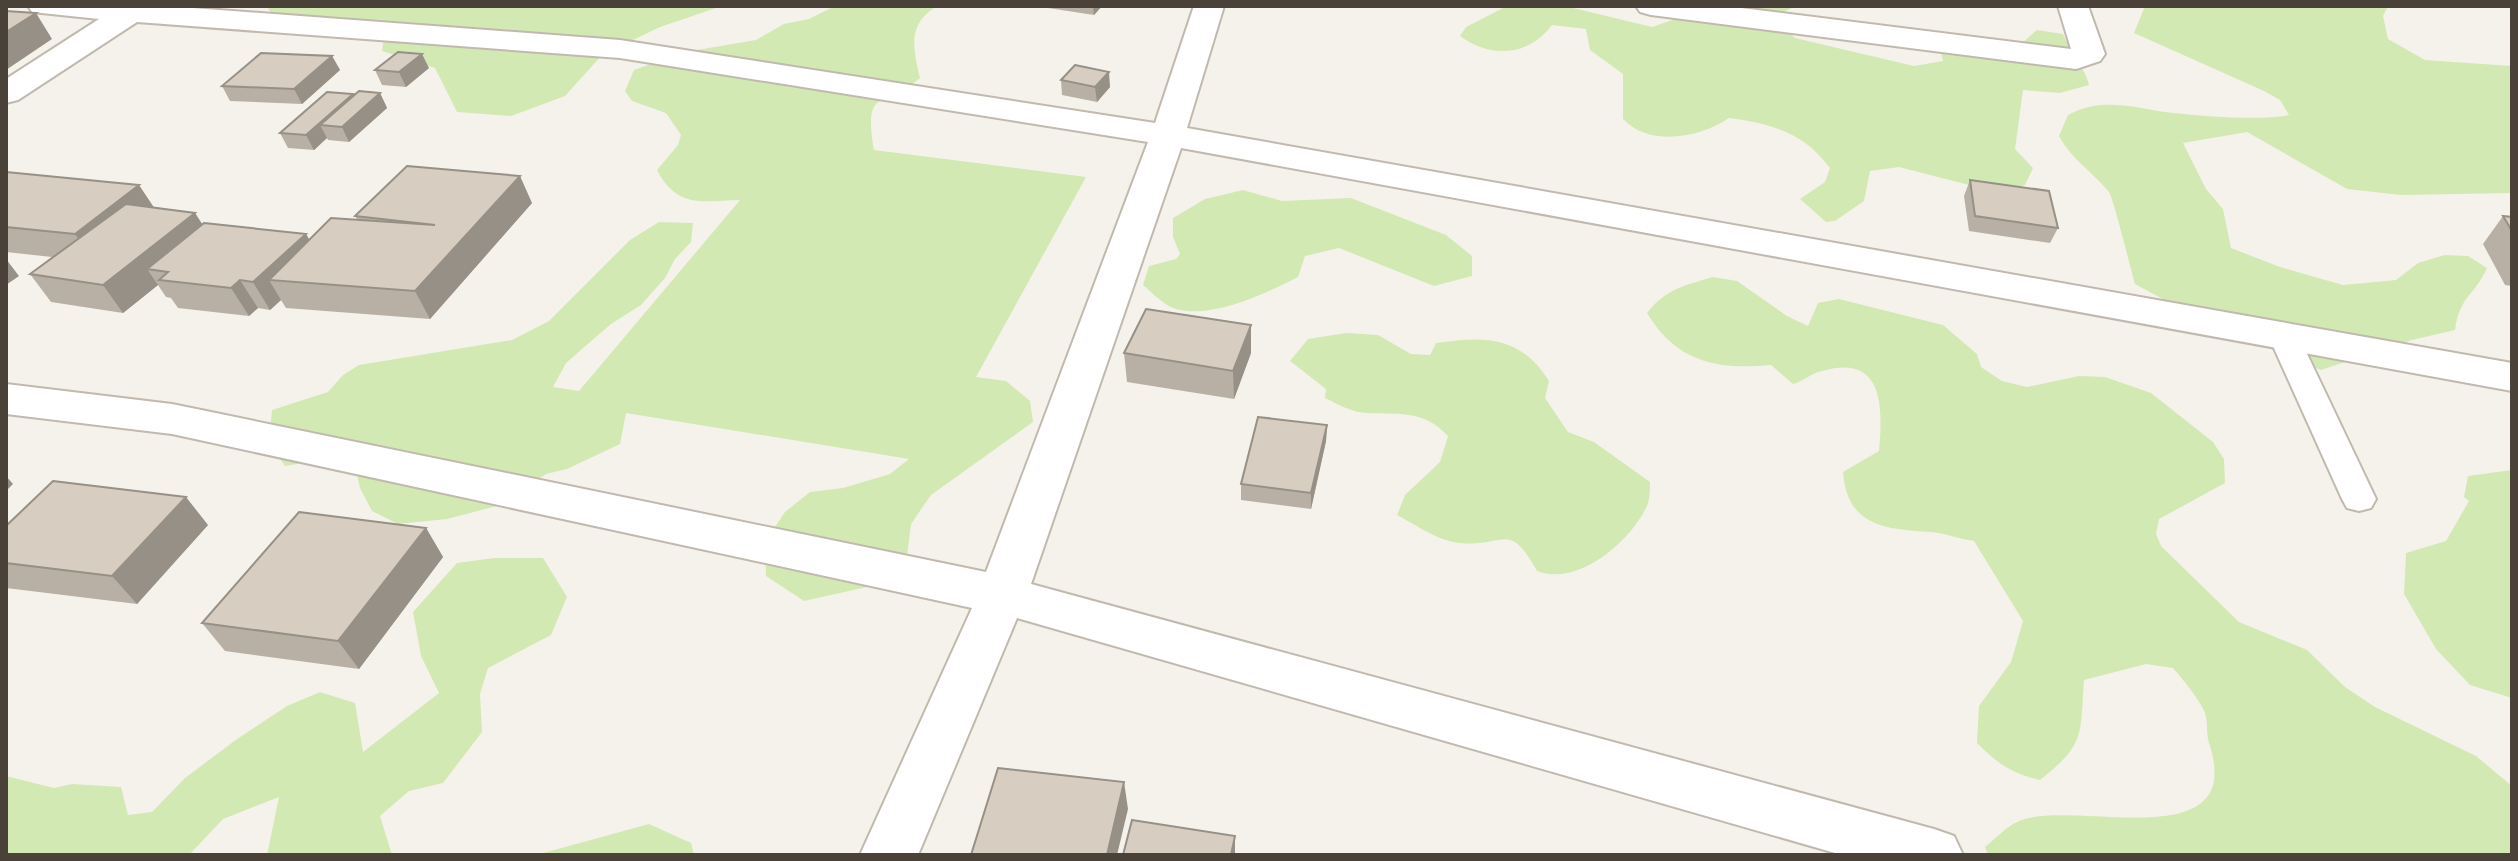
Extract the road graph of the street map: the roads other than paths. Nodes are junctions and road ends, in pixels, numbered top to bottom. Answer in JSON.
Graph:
{"nodes":[{"id":1,"x":43,"y":6,"type":"edge"},
{"id":2,"x":1209,"y":6,"type":"edge"},
{"id":3,"x":1651,"y":6,"type":"edge"},
{"id":4,"x":2073,"y":6,"type":"edge"},
{"id":5,"x":135,"y":10,"type":"edge"},
{"id":6,"x":6,"y":93,"type":"edge"},
{"id":7,"x":1168,"y":135,"type":"junction"},
{"id":8,"x":2284,"y":337,"type":"junction"},
{"id":9,"x":2512,"y":377,"type":"edge"},
{"id":10,"x":6,"y":399,"type":"edge"},
{"id":11,"x":2359,"y":499,"type":"dead end"},
{"id":12,"x":1002,"y":595,"type":"junction"},
{"id":13,"x":889,"y":855,"type":"edge"},
{"id":14,"x":1934,"y":855,"type":"edge"}],
"edges":[{"from":1,"to":5,"type":"street"},
{"from":2,"to":7,"type":"street"},
{"from":3,"to":4,"type":"street"},
{"from":5,"to":6,"type":"street"},
{"from":5,"to":7,"type":"street"},
{"from":7,"to":8,"type":"street"},
{"from":7,"to":12,"type":"street"},
{"from":8,"to":9,"type":"street"},
{"from":8,"to":11,"type":"lane"},
{"from":10,"to":12,"type":"street"},
{"from":12,"to":13,"type":"street"},
{"from":12,"to":14,"type":"street"}]}
